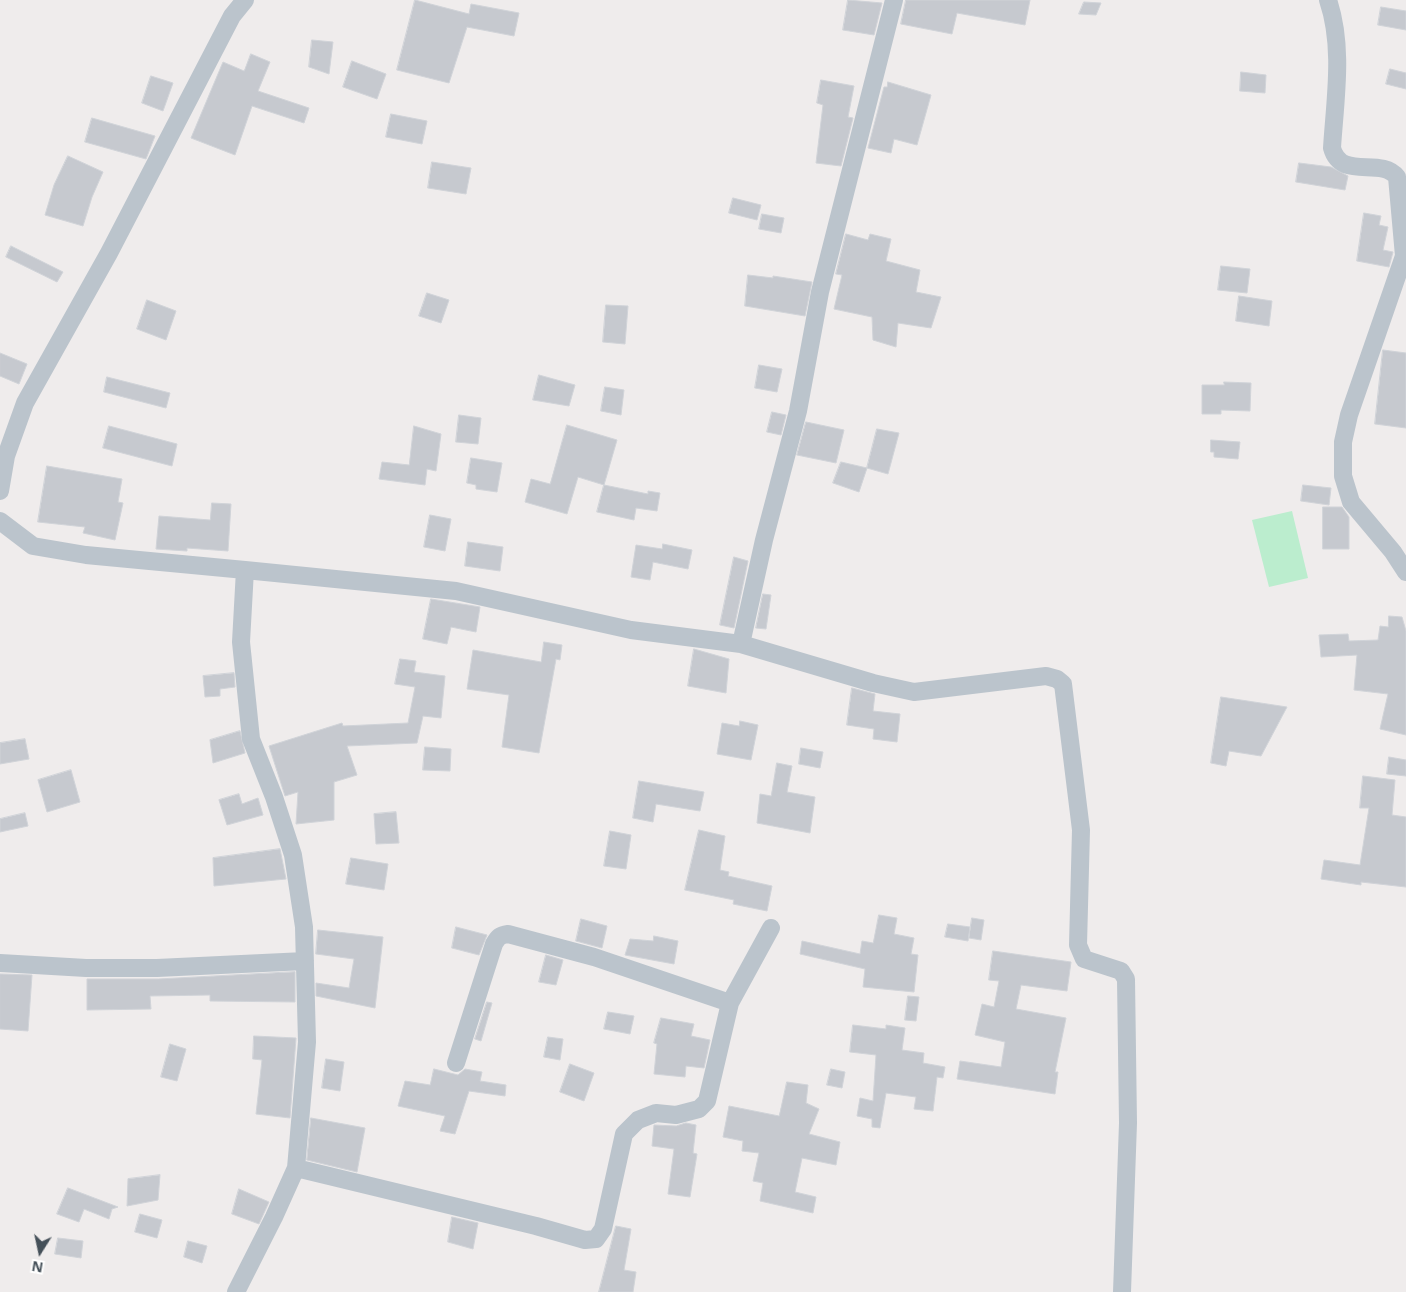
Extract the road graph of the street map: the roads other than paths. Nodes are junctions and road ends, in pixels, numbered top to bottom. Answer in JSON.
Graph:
{"nodes":[{"id":1,"x":245,"y":0,"type":"edge"},
{"id":2,"x":894,"y":0,"type":"edge"},
{"id":3,"x":1328,"y":0,"type":"edge"},
{"id":4,"x":0,"y":491,"type":"edge"},
{"id":5,"x":0,"y":521,"type":"edge"},
{"id":6,"x":245,"y":570,"type":"junction"},
{"id":7,"x":1406,"y":572,"type":"edge"},
{"id":8,"x":741,"y":644,"type":"junction"},
{"id":9,"x":771,"y":928,"type":"dead end"},
{"id":10,"x":305,"y":961,"type":"junction"},
{"id":11,"x":0,"y":963,"type":"edge"},
{"id":12,"x":730,"y":1003,"type":"junction"},
{"id":13,"x":456,"y":1063,"type":"dead end"},
{"id":14,"x":296,"y":1168,"type":"junction"},
{"id":15,"x":236,"y":1292,"type":"edge"},
{"id":16,"x":1122,"y":1292,"type":"edge"}],
"edges":[{"from":1,"to":4,"type":"street"},
{"from":2,"to":8,"type":"street"},
{"from":3,"to":7,"type":"street"},
{"from":5,"to":6,"type":"street"},
{"from":6,"to":8,"type":"street"},
{"from":6,"to":10,"type":"street"},
{"from":8,"to":16,"type":"street"},
{"from":9,"to":12,"type":"street"},
{"from":10,"to":11,"type":"street"},
{"from":10,"to":14,"type":"street"},
{"from":12,"to":13,"type":"street"},
{"from":12,"to":14,"type":"street"},
{"from":14,"to":15,"type":"street"}]}
